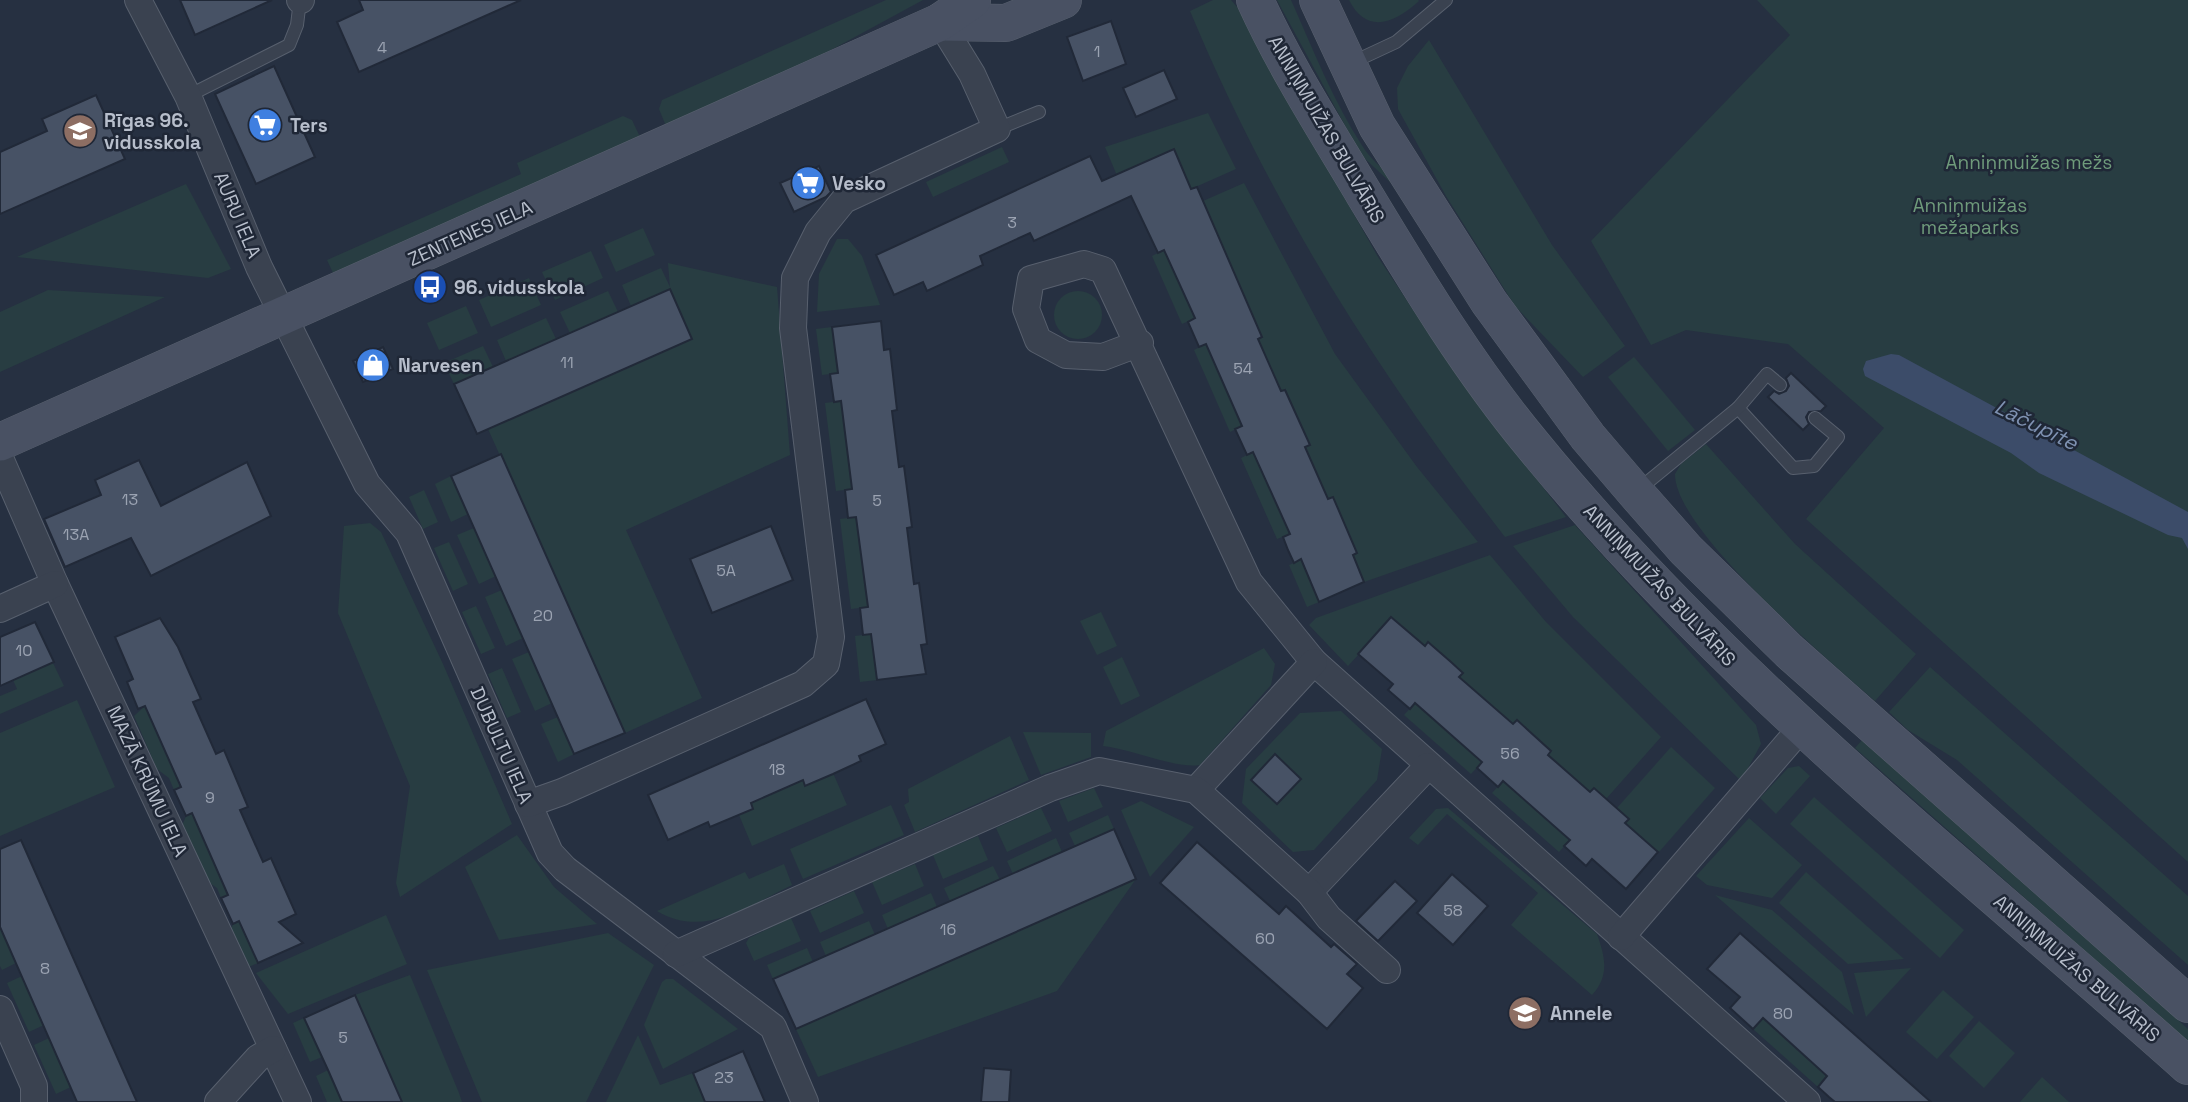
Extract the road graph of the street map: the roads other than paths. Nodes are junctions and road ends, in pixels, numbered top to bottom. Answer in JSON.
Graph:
{"nodes":[{"id":1,"x":138,"y":0,"type":"edge"},
{"id":2,"x":300,"y":0,"type":"edge"},
{"id":3,"x":972,"y":0,"type":"edge"},
{"id":4,"x":1063,"y":0,"type":"edge"},
{"id":5,"x":1255,"y":0,"type":"edge"},
{"id":6,"x":1318,"y":0,"type":"edge"},
{"id":7,"x":1446,"y":0,"type":"edge"},
{"id":8,"x":940,"y":22,"type":"junction"},
{"id":9,"x":1347,"y":64,"type":"junction"},
{"id":10,"x":188,"y":96,"type":"junction"},
{"id":11,"x":1039,"y":112,"type":"dead end"},
{"id":12,"x":997,"y":129,"type":"junction"},
{"id":13,"x":1429,"y":205,"type":"junction"},
{"id":14,"x":1388,"y":233,"type":"junction"},
{"id":15,"x":284,"y":317,"type":"junction"},
{"id":16,"x":1140,"y":343,"type":"dead end"},
{"id":17,"x":1780,"y":384,"type":"dead end"},
{"id":18,"x":1738,"y":408,"type":"junction"},
{"id":19,"x":1815,"y":418,"type":"dead end"},
{"id":20,"x":0,"y":442,"type":"edge"},
{"id":21,"x":0,"y":458,"type":"edge"},
{"id":22,"x":1635,"y":492,"type":"junction"},
{"id":23,"x":55,"y":584,"type":"junction"},
{"id":24,"x":0,"y":609,"type":"edge"},
{"id":25,"x":1314,"y":662,"type":"junction"},
{"id":26,"x":1802,"y":727,"type":"junction"},
{"id":27,"x":1428,"y":766,"type":"junction"},
{"id":28,"x":1196,"y":790,"type":"junction"},
{"id":29,"x":528,"y":804,"type":"junction"},
{"id":30,"x":1309,"y":892,"type":"junction"},
{"id":31,"x":1621,"y":937,"type":"junction"},
{"id":32,"x":676,"y":954,"type":"junction"},
{"id":33,"x":1387,"y":970,"type":"dead end"},
{"id":34,"x":2188,"y":1004,"type":"edge"},
{"id":35,"x":0,"y":1009,"type":"edge"},
{"id":36,"x":273,"y":1049,"type":"junction"},
{"id":37,"x":2188,"y":1066,"type":"edge"},
{"id":38,"x":34,"y":1102,"type":"edge"},
{"id":39,"x":218,"y":1102,"type":"edge"},
{"id":40,"x":298,"y":1102,"type":"edge"},
{"id":41,"x":805,"y":1102,"type":"edge"},
{"id":42,"x":1807,"y":1102,"type":"edge"}],
"edges":[{"from":1,"to":10,"type":"street","name":"AURU IELA"},
{"from":2,"to":10,"type":"lane"},
{"from":3,"to":8,"type":"street","name":"ZENTENES IELA"},
{"from":4,"to":8,"type":"street","name":"ZENTENES IELA"},
{"from":5,"to":14,"type":"street","name":"ANNIŅMUIŽAS BULVĀRIS"},
{"from":6,"to":9,"type":"street"},
{"from":7,"to":9,"type":"lane"},
{"from":8,"to":12,"type":"street"},
{"from":8,"to":15,"type":"street","name":"ZENTENES IELA"},
{"from":9,"to":13,"type":"street"},
{"from":10,"to":15,"type":"street","name":"AURU IELA"},
{"from":11,"to":12,"type":"lane"},
{"from":12,"to":29,"type":"street"},
{"from":13,"to":14,"type":"street"},
{"from":13,"to":22,"type":"street"},
{"from":14,"to":26,"type":"street","name":"ANNIŅMUIŽAS BULVĀRIS"},
{"from":15,"to":20,"type":"street","name":"ZENTENES IELA"},
{"from":15,"to":29,"type":"street","name":"DUBULTU IELA"},
{"from":16,"to":25,"type":"street"},
{"from":17,"to":18,"type":"lane"},
{"from":18,"to":19,"type":"lane"},
{"from":18,"to":22,"type":"lane"},
{"from":21,"to":23,"type":"street","name":"MAZĀ KRŪMU IELA"},
{"from":22,"to":34,"type":"street"},
{"from":23,"to":24,"type":"street"},
{"from":23,"to":36,"type":"street","name":"MAZĀ KRŪMU IELA"},
{"from":25,"to":27,"type":"street"},
{"from":25,"to":28,"type":"street"},
{"from":26,"to":31,"type":"street"},
{"from":26,"to":37,"type":"street","name":"ANNIŅMUIŽAS BULVĀRIS"},
{"from":27,"to":30,"type":"street"},
{"from":27,"to":31,"type":"street"},
{"from":28,"to":30,"type":"street"},
{"from":28,"to":32,"type":"street"},
{"from":29,"to":32,"type":"street","name":"DUBULTU IELA"},
{"from":30,"to":33,"type":"street"},
{"from":31,"to":42,"type":"street"},
{"from":32,"to":41,"type":"street","name":"DUBULTU IELA"},
{"from":35,"to":38,"type":"street"},
{"from":36,"to":39,"type":"street"},
{"from":36,"to":40,"type":"street","name":"MAZĀ KRŪMU IELA"}]}
